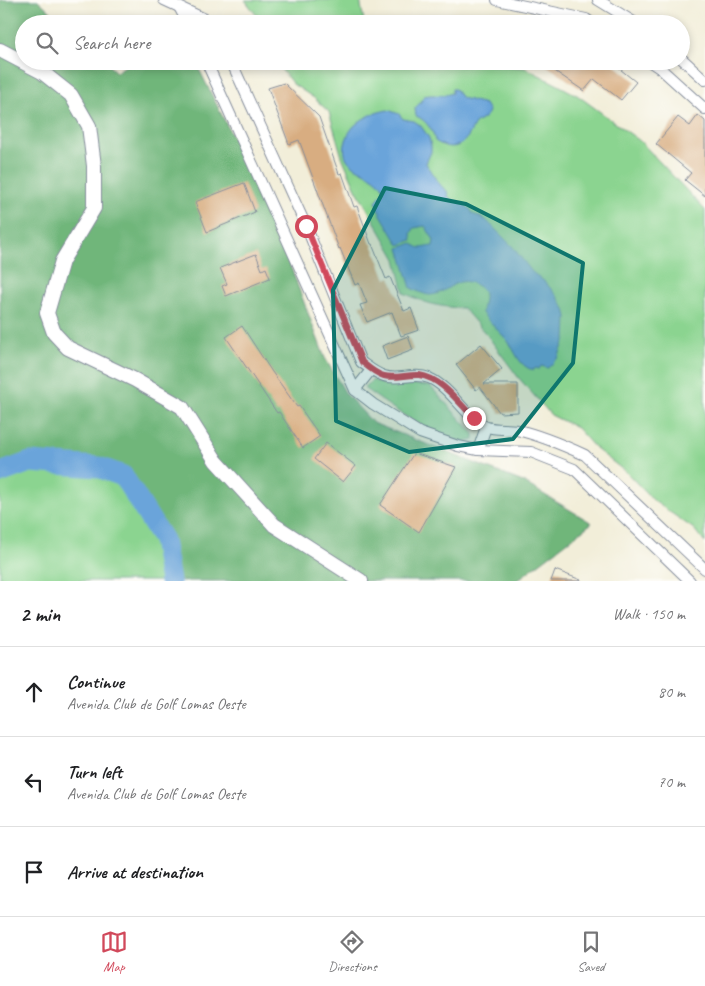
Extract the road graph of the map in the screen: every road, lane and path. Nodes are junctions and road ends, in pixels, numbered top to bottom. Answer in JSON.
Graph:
{"nodes":[{"id":1,"x":164,"y":0,"type":"edge"},
{"id":2,"x":497,"y":0,"type":"edge"},
{"id":3,"x":598,"y":0,"type":"edge"},
{"id":4,"x":179,"y":8,"type":"junction"},
{"id":5,"x":183,"y":15,"type":"edge"},
{"id":6,"x":196,"y":15,"type":"edge"},
{"id":7,"x":567,"y":15,"type":"edge"},
{"id":8,"x":622,"y":15,"type":"edge"},
{"id":9,"x":0,"y":50,"type":"edge"},
{"id":10,"x":15,"y":58,"type":"edge"},
{"id":11,"x":690,"y":66,"type":"edge"},
{"id":12,"x":38,"y":70,"type":"edge"},
{"id":13,"x":210,"y":70,"type":"edge"},
{"id":14,"x":234,"y":70,"type":"edge"},
{"id":15,"x":662,"y":70,"type":"edge"},
{"id":16,"x":705,"y":80,"type":"edge"},
{"id":17,"x":705,"y":109,"type":"edge"},
{"id":18,"x":371,"y":370,"type":"junction"},
{"id":19,"x":355,"y":390,"type":"junction"},
{"id":20,"x":486,"y":426,"type":"junction"},
{"id":21,"x":478,"y":450,"type":"junction"},
{"id":22,"x":705,"y":569,"type":"edge"},
{"id":23,"x":362,"y":581,"type":"edge"},
{"id":24,"x":690,"y":581,"type":"edge"}],
"edges":[{"from":1,"to":4,"type":"street"},
{"from":2,"to":7,"type":"street"},
{"from":3,"to":8,"type":"street"},
{"from":4,"to":5,"type":"street"},
{"from":4,"to":6,"type":"street"},
{"from":9,"to":10,"type":"main road"},
{"from":11,"to":16,"type":"street"},
{"from":12,"to":23,"type":"main road"},
{"from":13,"to":19,"type":"street"},
{"from":14,"to":18,"type":"street"},
{"from":15,"to":17,"type":"street"},
{"from":18,"to":19,"type":"street"},
{"from":18,"to":20,"type":"street"},
{"from":19,"to":21,"type":"street"},
{"from":20,"to":21,"type":"street"},
{"from":20,"to":22,"type":"street"},
{"from":21,"to":24,"type":"street"}]}
